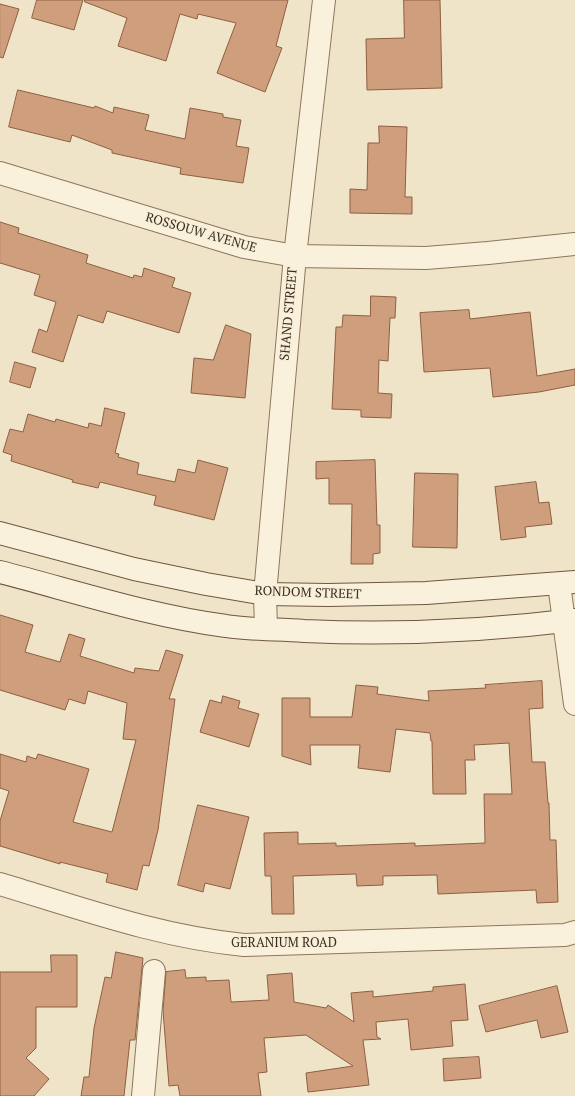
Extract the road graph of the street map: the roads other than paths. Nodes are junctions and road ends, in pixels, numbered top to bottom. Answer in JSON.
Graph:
{"nodes":[{"id":1,"x":324,"y":0,"type":"edge"},
{"id":2,"x":0,"y":173,"type":"edge"},
{"id":3,"x":575,"y":244,"type":"edge"},
{"id":4,"x":295,"y":256,"type":"junction"},
{"id":5,"x":0,"y":533,"type":"edge"},
{"id":6,"x":0,"y":572,"type":"edge"},
{"id":7,"x":567,"y":583,"type":"edge"},
{"id":8,"x":265,"y":594,"type":"junction"},
{"id":9,"x":569,"y":620,"type":"edge"},
{"id":10,"x":266,"y":629,"type":"junction"},
{"id":11,"x":575,"y":704,"type":"edge"},
{"id":12,"x":0,"y":884,"type":"edge"},
{"id":13,"x":575,"y":932,"type":"edge"},
{"id":14,"x":154,"y":971,"type":"dead end"},
{"id":15,"x":143,"y":1096,"type":"edge"}],
"edges":[{"from":1,"to":4,"type":"street","name":"SHAND STREET"},
{"from":2,"to":4,"type":"street","name":"ROSSOUW AVENUE"},
{"from":3,"to":4,"type":"street","name":"ROSSOUW AVENUE"},
{"from":4,"to":8,"type":"street","name":"SHAND STREET"},
{"from":5,"to":8,"type":"street","name":"RONDOM STREET"},
{"from":6,"to":10,"type":"street"},
{"from":7,"to":8,"type":"street","name":"RONDOM STREET"},
{"from":7,"to":9,"type":"street"},
{"from":8,"to":10,"type":"street","name":"SHAND STREET"},
{"from":9,"to":10,"type":"street"},
{"from":9,"to":11,"type":"street"},
{"from":12,"to":13,"type":"street","name":"GERANIUM ROAD"},
{"from":14,"to":15,"type":"street"}]}
